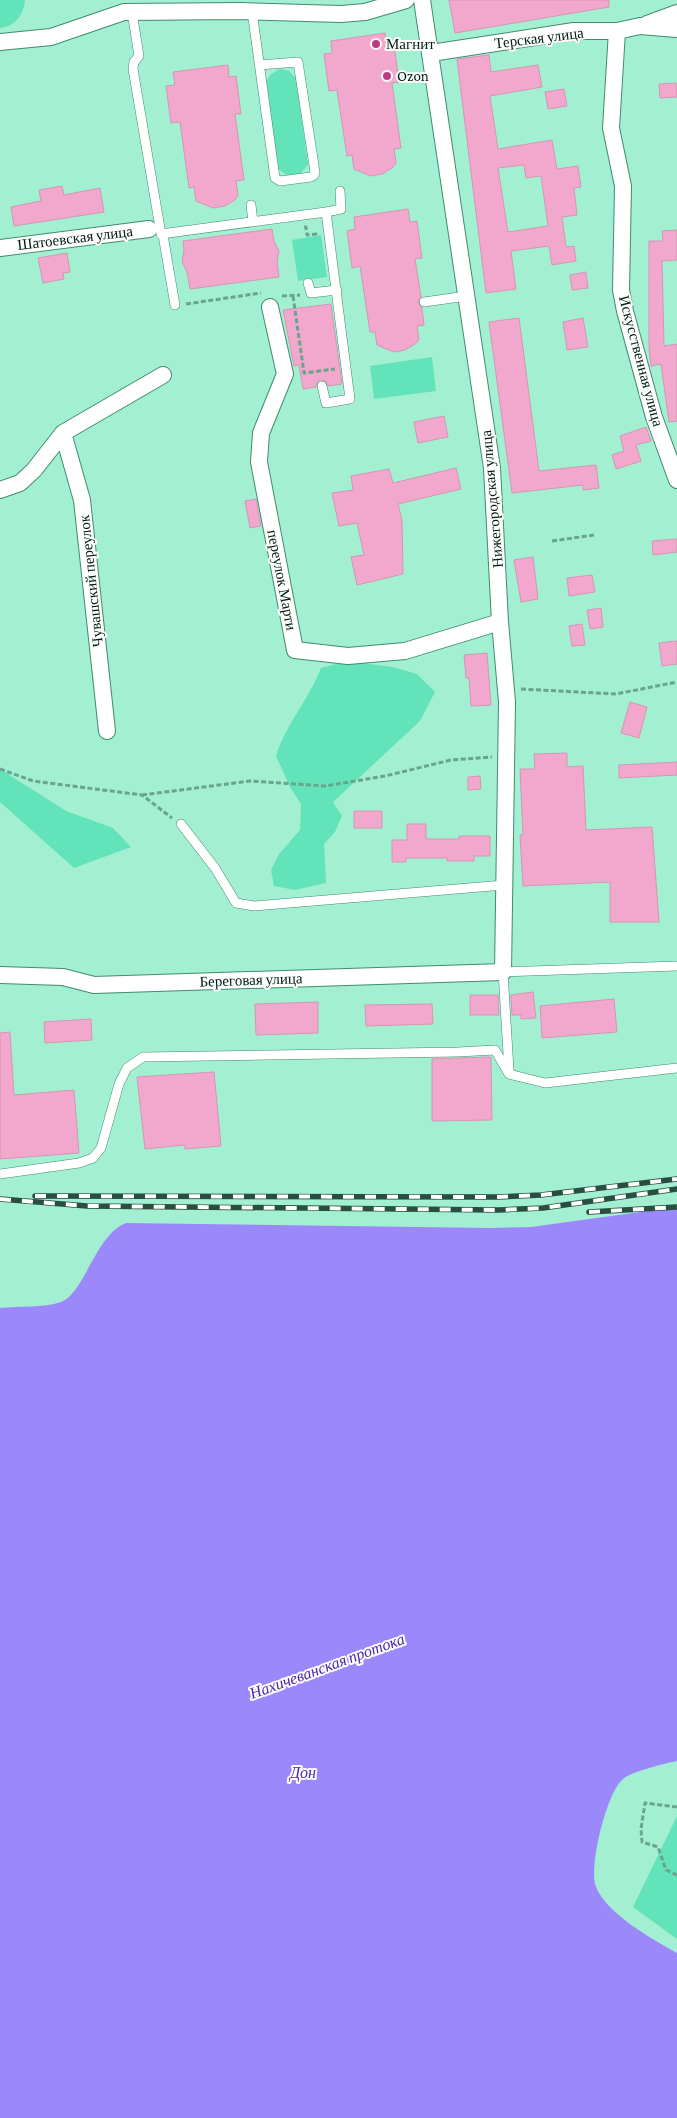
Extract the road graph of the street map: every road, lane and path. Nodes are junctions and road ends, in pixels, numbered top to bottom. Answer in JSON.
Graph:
{"nodes":[{"id":1,"x":406,"y":0,"type":"edge"},
{"id":2,"x":422,"y":0,"type":"edge"},
{"id":3,"x":126,"y":8,"type":"edge"},
{"id":4,"x":252,"y":12,"type":"junction"},
{"id":5,"x":677,"y":13,"type":"edge"},
{"id":6,"x":640,"y":26,"type":"junction"},
{"id":7,"x":677,"y":29,"type":"edge"},
{"id":8,"x":617,"y":31,"type":"junction"},
{"id":9,"x":0,"y":42,"type":"edge"},
{"id":10,"x":431,"y":53,"type":"junction"},
{"id":11,"x":260,"y":65,"type":"junction"},
{"id":12,"x":340,"y":191,"type":"dead end"},
{"id":13,"x":251,"y":206,"type":"dead end"},
{"id":14,"x":326,"y":212,"type":"junction"},
{"id":15,"x":253,"y":222,"type":"junction"},
{"id":16,"x":306,"y":227,"type":"dead end"},
{"id":17,"x":157,"y":230,"type":"junction"},
{"id":18,"x":316,"y":234,"type":"dead end"},
{"id":19,"x":0,"y":248,"type":"edge"},
{"id":20,"x":308,"y":283,"type":"dead end"},
{"id":21,"x":336,"y":290,"type":"junction"},
{"id":22,"x":310,"y":293,"type":"junction"},
{"id":23,"x":293,"y":296,"type":"junction"},
{"id":24,"x":467,"y":296,"type":"junction"},
{"id":25,"x":272,"y":298,"type":"junction"},
{"id":26,"x":424,"y":302,"type":"dead end"},
{"id":27,"x":175,"y":305,"type":"joint"},
{"id":28,"x":338,"y":369,"type":"dead end"},
{"id":29,"x":163,"y":375,"type":"dead end"},
{"id":30,"x":322,"y":386,"type":"dead end"},
{"id":31,"x":63,"y":434,"type":"junction"},
{"id":32,"x":677,"y":480,"type":"edge"},
{"id":33,"x":0,"y":490,"type":"edge"},
{"id":34,"x":594,"y":535,"type":"dead end"},
{"id":35,"x":552,"y":541,"type":"dead end"},
{"id":36,"x":500,"y":622,"type":"junction"},
{"id":37,"x":677,"y":682,"type":"edge"},
{"id":38,"x":506,"y":688,"type":"junction"},
{"id":39,"x":107,"y":731,"type":"dead end"},
{"id":40,"x":506,"y":755,"type":"junction"},
{"id":41,"x":0,"y":770,"type":"edge"},
{"id":42,"x":142,"y":795,"type":"junction"},
{"id":43,"x":181,"y":824,"type":"joint"},
{"id":44,"x":504,"y":885,"type":"junction"},
{"id":45,"x":677,"y":966,"type":"edge"},
{"id":46,"x":503,"y":972,"type":"junction"},
{"id":47,"x":0,"y":975,"type":"edge"},
{"id":48,"x":677,"y":1068,"type":"edge"},
{"id":49,"x":509,"y":1074,"type":"junction"},
{"id":50,"x":0,"y":1174,"type":"edge"},
{"id":51,"x":677,"y":1808,"type":"edge"},
{"id":52,"x":677,"y":1875,"type":"edge"}],
"edges":[{"from":1,"to":4,"type":"street"},
{"from":2,"to":10,"type":"street","name":"Нижегородская улица"},
{"from":3,"to":4,"type":"street"},
{"from":3,"to":9,"type":"street"},
{"from":3,"to":17,"type":"lane"},
{"from":4,"to":11,"type":"lane"},
{"from":5,"to":6,"type":"street"},
{"from":6,"to":7,"type":"street","name":"Терская улица"},
{"from":6,"to":8,"type":"street","name":"Терская улица"},
{"from":8,"to":10,"type":"street","name":"Терская улица"},
{"from":8,"to":32,"type":"street","name":"Искусственная улица"},
{"from":10,"to":24,"type":"street","name":"Нижегородская улица"},
{"from":11,"to":11,"type":"lane"},
{"from":12,"to":14,"type":"lane"},
{"from":13,"to":15,"type":"lane"},
{"from":14,"to":15,"type":"lane"},
{"from":14,"to":21,"type":"lane"},
{"from":15,"to":17,"type":"lane"},
{"from":16,"to":18,"type":"path"},
{"from":17,"to":19,"type":"street","name":"Шатоевская улица"},
{"from":17,"to":27,"type":"lane"},
{"from":20,"to":22,"type":"lane"},
{"from":21,"to":22,"type":"lane"},
{"from":21,"to":30,"type":"lane"},
{"from":22,"to":23,"type":"path"},
{"from":23,"to":25,"type":"path"},
{"from":23,"to":28,"type":"path"},
{"from":24,"to":26,"type":"lane"},
{"from":24,"to":36,"type":"street","name":"Нижегородская улица"},
{"from":25,"to":27,"type":"path"},
{"from":25,"to":36,"type":"street","name":"переулок Марти"},
{"from":29,"to":31,"type":"street"},
{"from":31,"to":33,"type":"street"},
{"from":31,"to":39,"type":"street","name":"Чувашский переулок"},
{"from":34,"to":35,"type":"path"},
{"from":36,"to":38,"type":"street","name":"Нижегородская улица"},
{"from":37,"to":38,"type":"path"},
{"from":38,"to":40,"type":"street","name":"Нижегородская улица"},
{"from":40,"to":42,"type":"path"},
{"from":40,"to":44,"type":"street","name":"Нижегородская улица"},
{"from":41,"to":42,"type":"path"},
{"from":42,"to":43,"type":"path"},
{"from":43,"to":44,"type":"lane"},
{"from":44,"to":46,"type":"street","name":"Нижегородская улица"},
{"from":45,"to":46,"type":"lane"},
{"from":46,"to":47,"type":"street","name":"Береговая улица"},
{"from":46,"to":49,"type":"lane"},
{"from":48,"to":49,"type":"lane"},
{"from":49,"to":50,"type":"lane"},
{"from":51,"to":52,"type":"path"}]}
